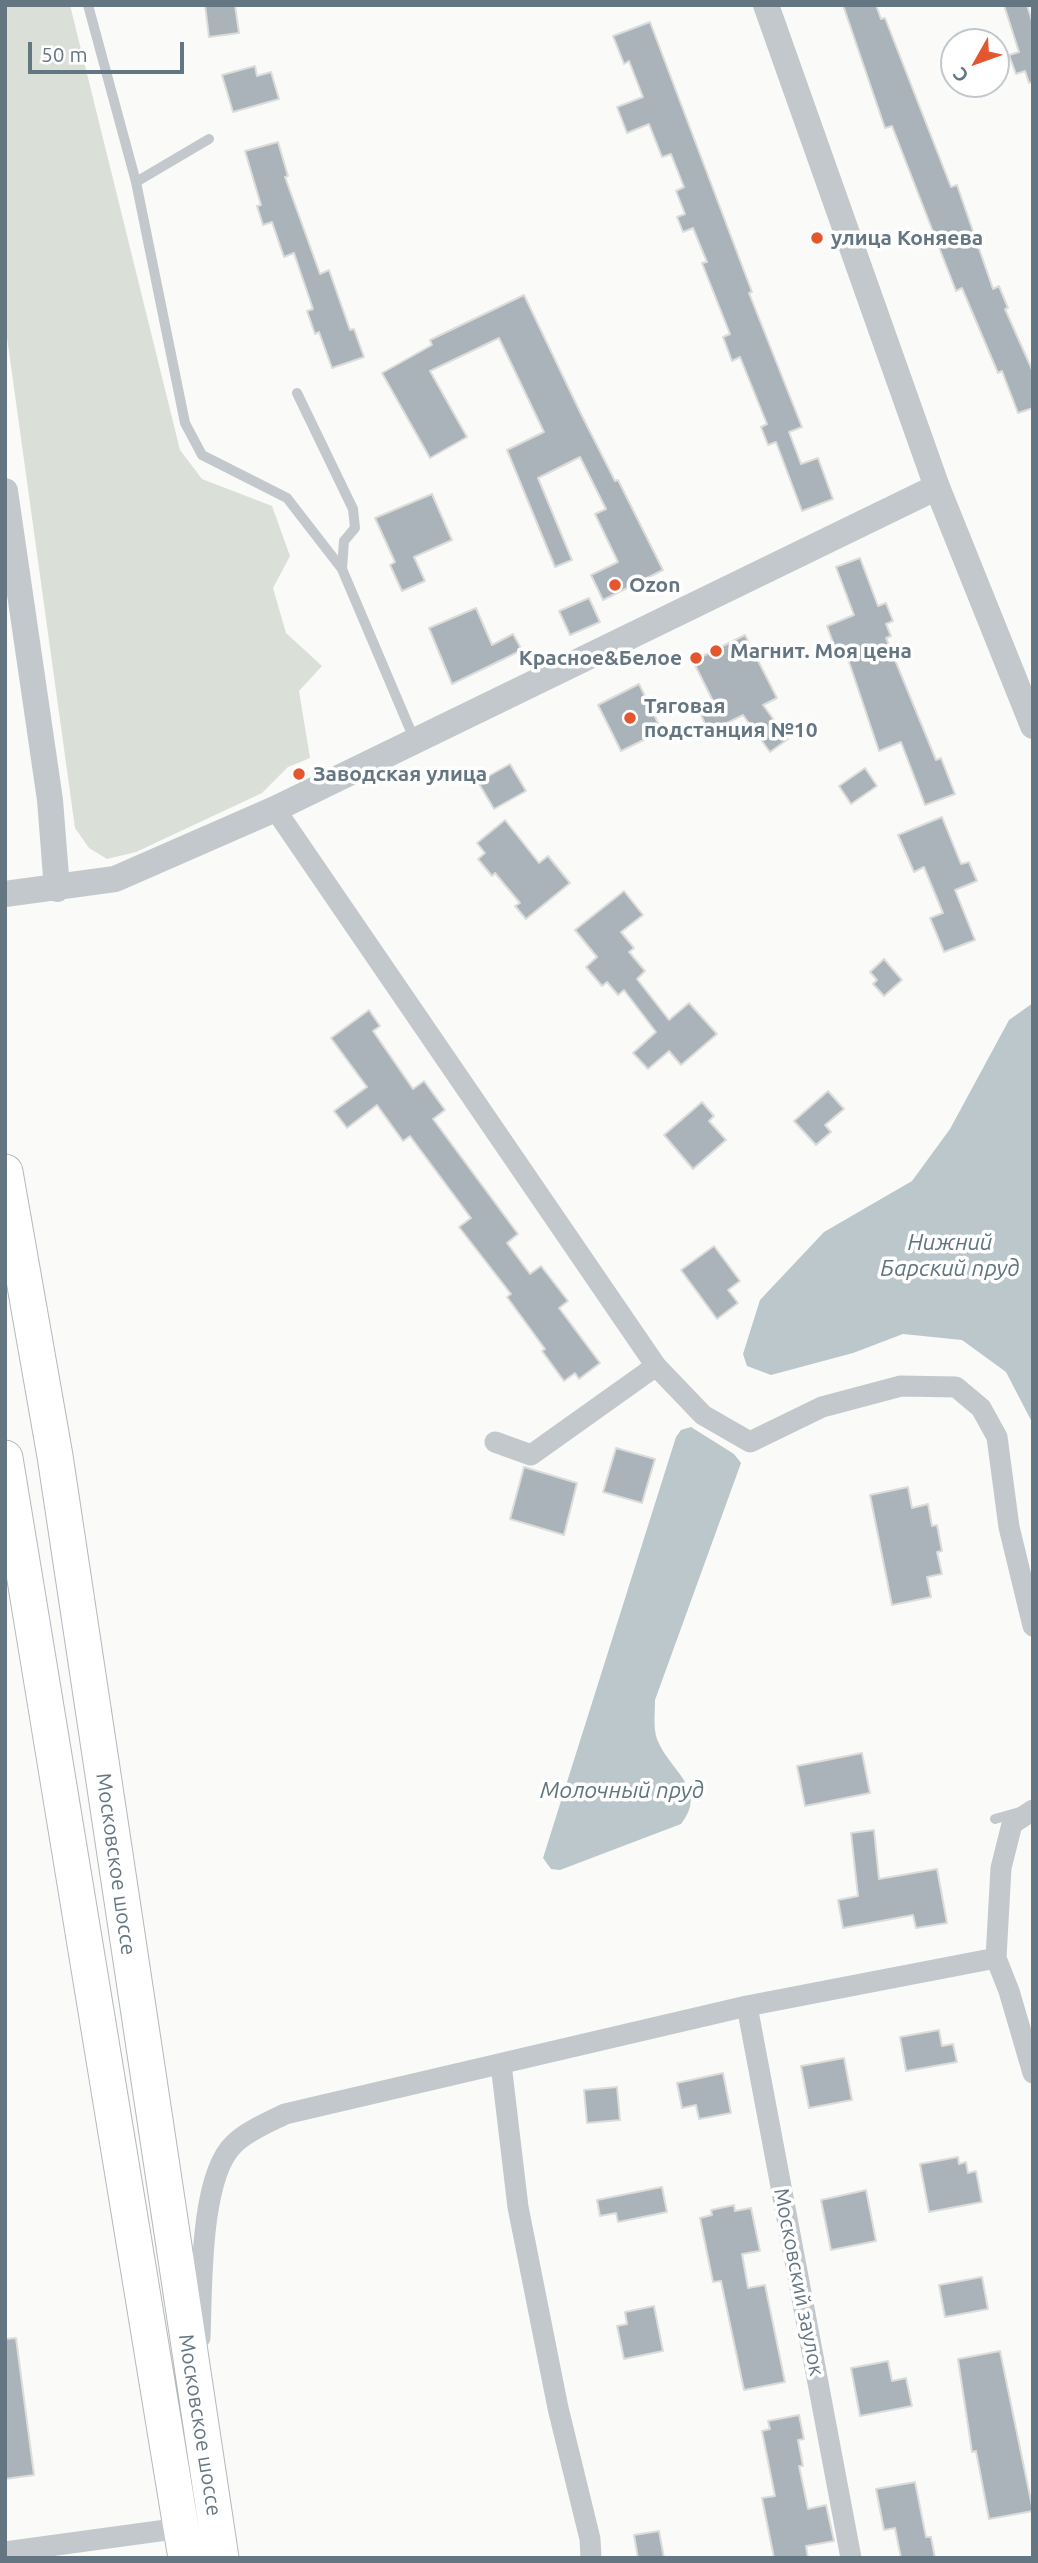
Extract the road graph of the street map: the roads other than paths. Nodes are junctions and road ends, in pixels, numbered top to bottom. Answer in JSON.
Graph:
{"nodes":[{"id":1,"x":88,"y":5,"type":"edge"},
{"id":2,"x":766,"y":5,"type":"edge"},
{"id":3,"x":209,"y":139,"type":"dead end"},
{"id":4,"x":136,"y":182,"type":"junction"},
{"id":5,"x":297,"y":393,"type":"dead end"},
{"id":6,"x":937,"y":487,"type":"junction"},
{"id":7,"x":5,"y":491,"type":"edge"},
{"id":8,"x":342,"y":569,"type":"junction"},
{"id":9,"x":1033,"y":726,"type":"edge"},
{"id":10,"x":415,"y":741,"type":"junction"},
{"id":11,"x":275,"y":809,"type":"junction"},
{"id":12,"x":57,"y":889,"type":"junction"},
{"id":13,"x":5,"y":894,"type":"edge"},
{"id":14,"x":5,"y":1172,"type":"edge"},
{"id":15,"x":656,"y":1366,"type":"junction"},
{"id":16,"x":703,"y":1415,"type":"junction"},
{"id":17,"x":495,"y":1442,"type":"dead end"},
{"id":18,"x":750,"y":1454,"type":"dead end"},
{"id":19,"x":5,"y":1458,"type":"edge"},
{"id":20,"x":1033,"y":1626,"type":"edge"},
{"id":21,"x":1033,"y":1810,"type":"edge"},
{"id":22,"x":995,"y":1819,"type":"dead end"},
{"id":23,"x":996,"y":1958,"type":"junction"},
{"id":24,"x":747,"y":2006,"type":"junction"},
{"id":25,"x":501,"y":2064,"type":"junction"},
{"id":26,"x":1033,"y":2073,"type":"edge"},
{"id":27,"x":197,"y":2409,"type":"junction"},
{"id":28,"x":184,"y":2543,"type":"edge"},
{"id":29,"x":5,"y":2552,"type":"edge"},
{"id":30,"x":221,"y":2558,"type":"edge"},
{"id":31,"x":591,"y":2558,"type":"edge"},
{"id":32,"x":851,"y":2558,"type":"edge"}],
"edges":[{"from":1,"to":4,"type":"lane"},
{"from":2,"to":6,"type":"street"},
{"from":3,"to":4,"type":"lane"},
{"from":4,"to":8,"type":"lane"},
{"from":5,"to":8,"type":"lane"},
{"from":6,"to":9,"type":"street"},
{"from":6,"to":10,"type":"street"},
{"from":7,"to":12,"type":"street"},
{"from":8,"to":10,"type":"lane"},
{"from":10,"to":11,"type":"street"},
{"from":11,"to":12,"type":"street"},
{"from":11,"to":15,"type":"street"},
{"from":12,"to":13,"type":"street"},
{"from":14,"to":27,"type":"highway","name":"Московское шоссе"},
{"from":15,"to":16,"type":"street"},
{"from":15,"to":17,"type":"street"},
{"from":16,"to":18,"type":"lane"},
{"from":16,"to":20,"type":"street"},
{"from":19,"to":28,"type":"highway","name":"Московское шоссе"},
{"from":21,"to":22,"type":"lane"},
{"from":21,"to":23,"type":"street"},
{"from":23,"to":24,"type":"street"},
{"from":23,"to":26,"type":"street"},
{"from":24,"to":25,"type":"street"},
{"from":24,"to":32,"type":"street","name":"Московский заулок"},
{"from":25,"to":27,"type":"street"},
{"from":25,"to":31,"type":"street"},
{"from":27,"to":30,"type":"highway","name":"Московское шоссе"},
{"from":28,"to":29,"type":"street"}]}
